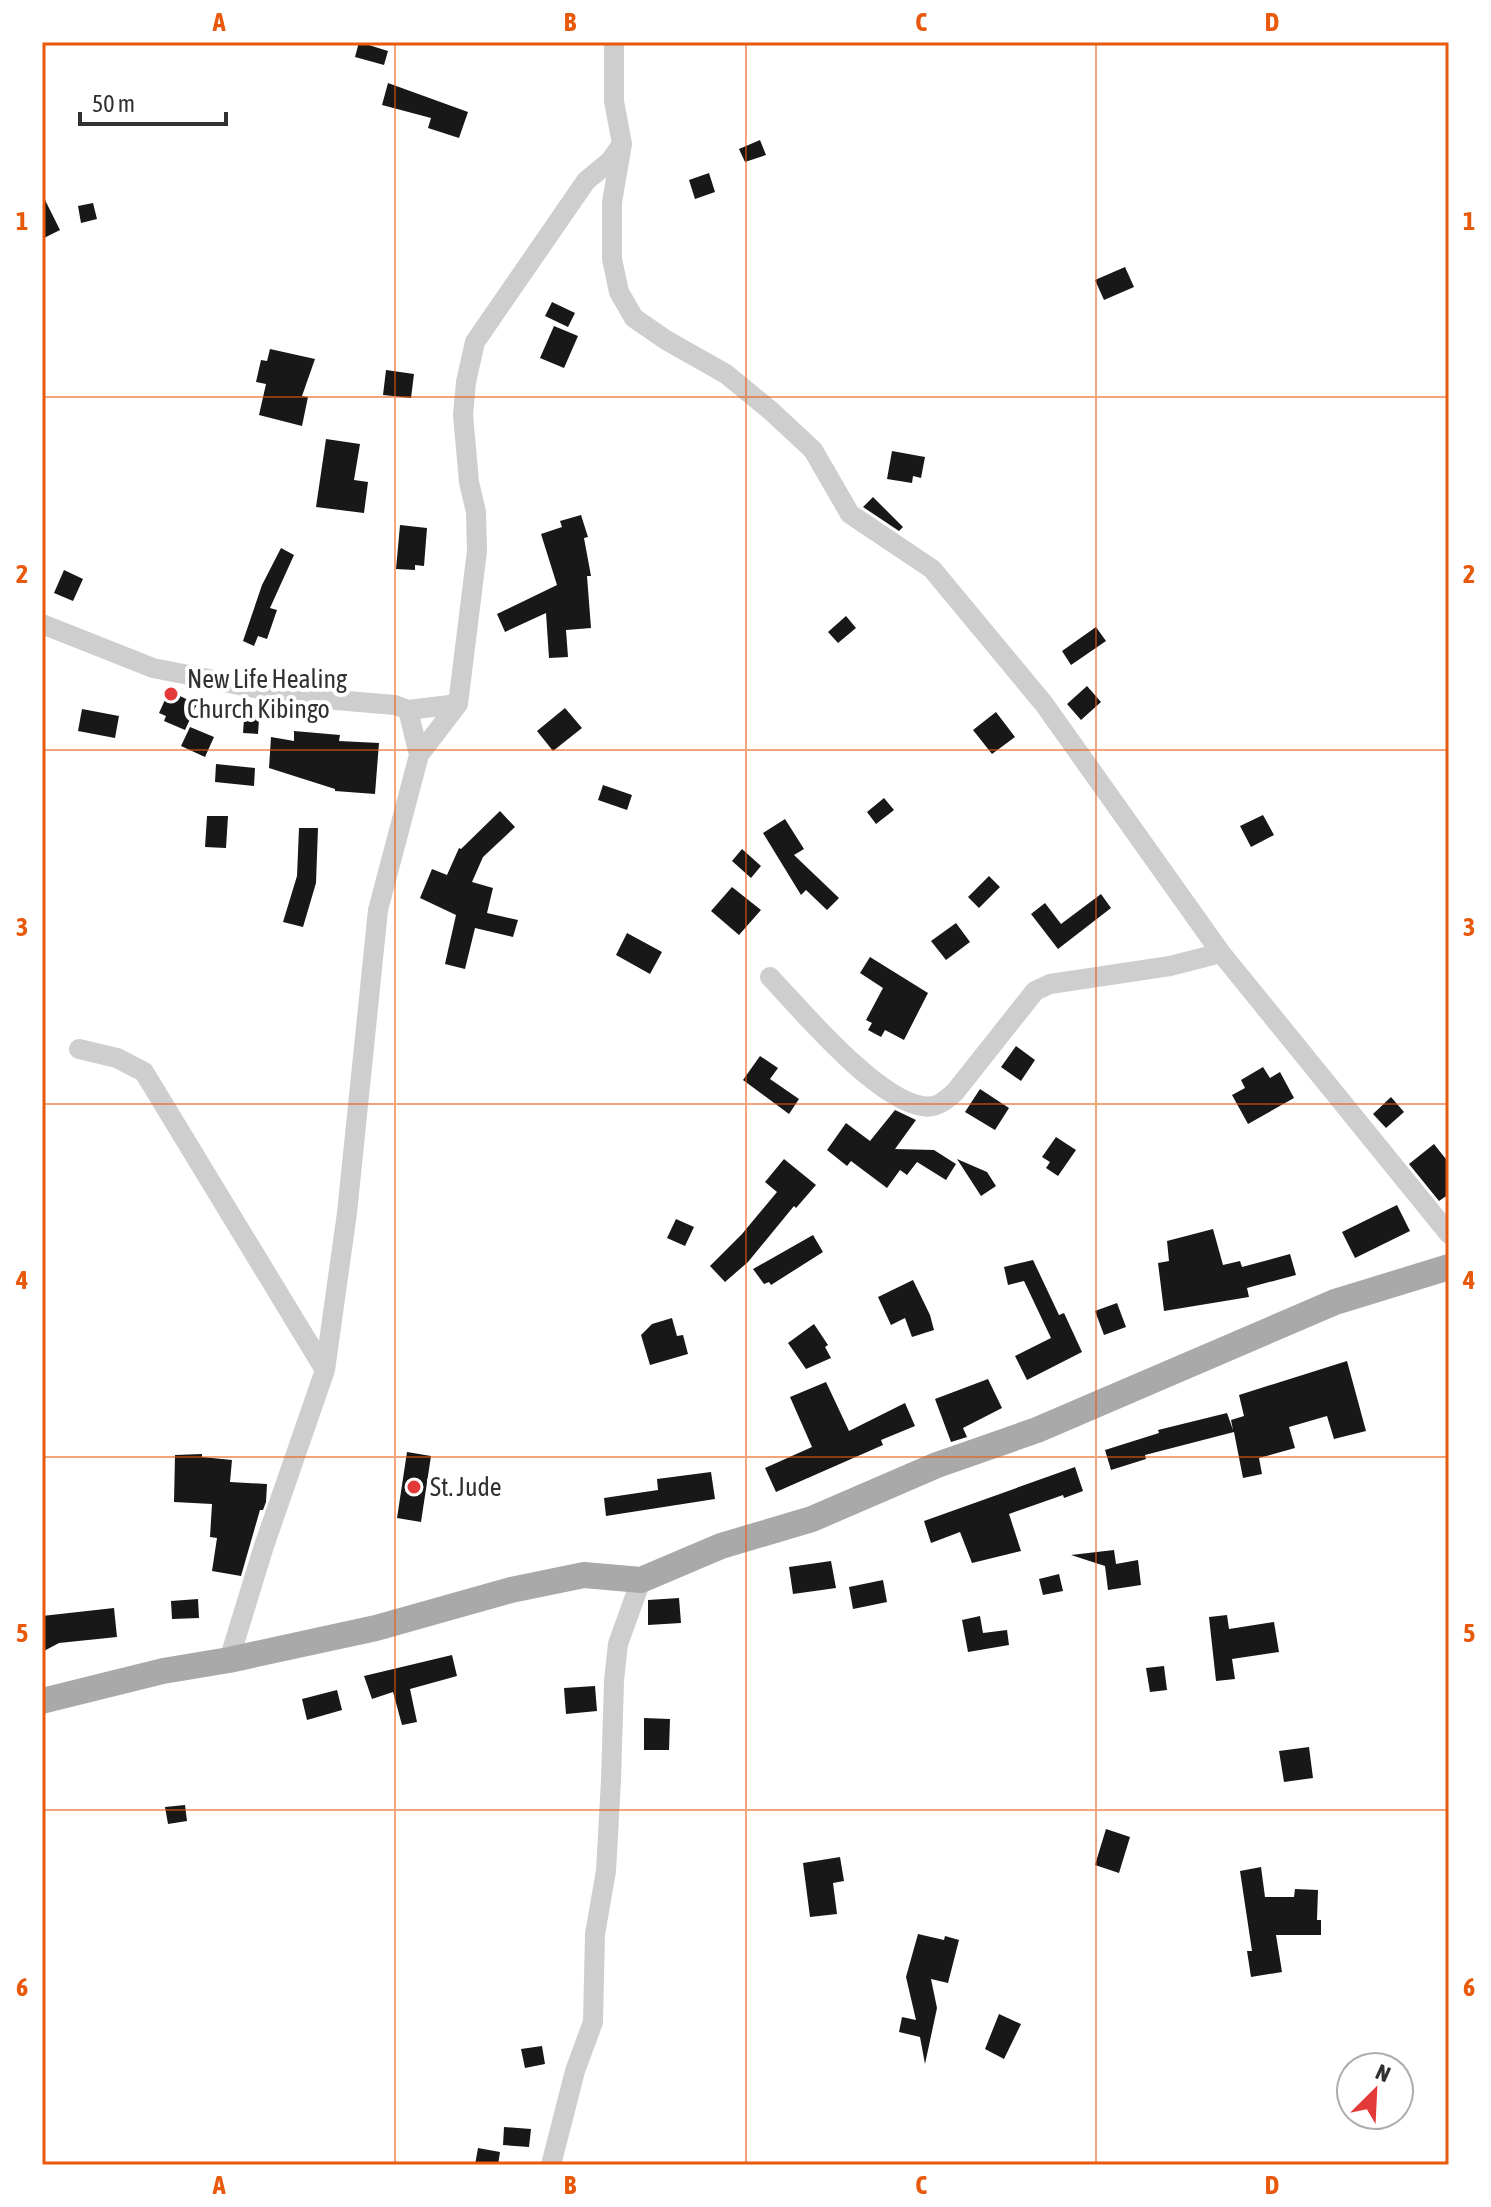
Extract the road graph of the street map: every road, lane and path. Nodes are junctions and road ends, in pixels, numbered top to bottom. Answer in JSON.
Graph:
{"nodes":[{"id":1,"x":614,"y":42,"type":"edge"},
{"id":2,"x":622,"y":144,"type":"junction"},
{"id":3,"x":42,"y":624,"type":"edge"},
{"id":4,"x":458,"y":704,"type":"junction"},
{"id":5,"x":408,"y":710,"type":"junction"},
{"id":6,"x":419,"y":755,"type":"junction"},
{"id":7,"x":1221,"y":953,"type":"junction"},
{"id":8,"x":770,"y":977,"type":"dead end"},
{"id":9,"x":79,"y":1049,"type":"dead end"},
{"id":10,"x":1449,"y":1234,"type":"edge"},
{"id":11,"x":1449,"y":1267,"type":"edge"},
{"id":12,"x":325,"y":1370,"type":"junction"},
{"id":13,"x":641,"y":1580,"type":"junction"},
{"id":14,"x":229,"y":1660,"type":"junction"},
{"id":15,"x":42,"y":1701,"type":"edge"},
{"id":16,"x":551,"y":2165,"type":"edge"}],
"edges":[{"from":1,"to":2,"type":"street"},
{"from":2,"to":4,"type":"street"},
{"from":2,"to":7,"type":"street"},
{"from":3,"to":5,"type":"street"},
{"from":4,"to":5,"type":"street"},
{"from":4,"to":6,"type":"street"},
{"from":5,"to":6,"type":"street"},
{"from":6,"to":12,"type":"street"},
{"from":7,"to":8,"type":"street"},
{"from":7,"to":10,"type":"street"},
{"from":9,"to":12,"type":"street"},
{"from":11,"to":13,"type":"main road"},
{"from":12,"to":14,"type":"street"},
{"from":13,"to":14,"type":"main road"},
{"from":13,"to":16,"type":"street"},
{"from":14,"to":15,"type":"main road"}]}
